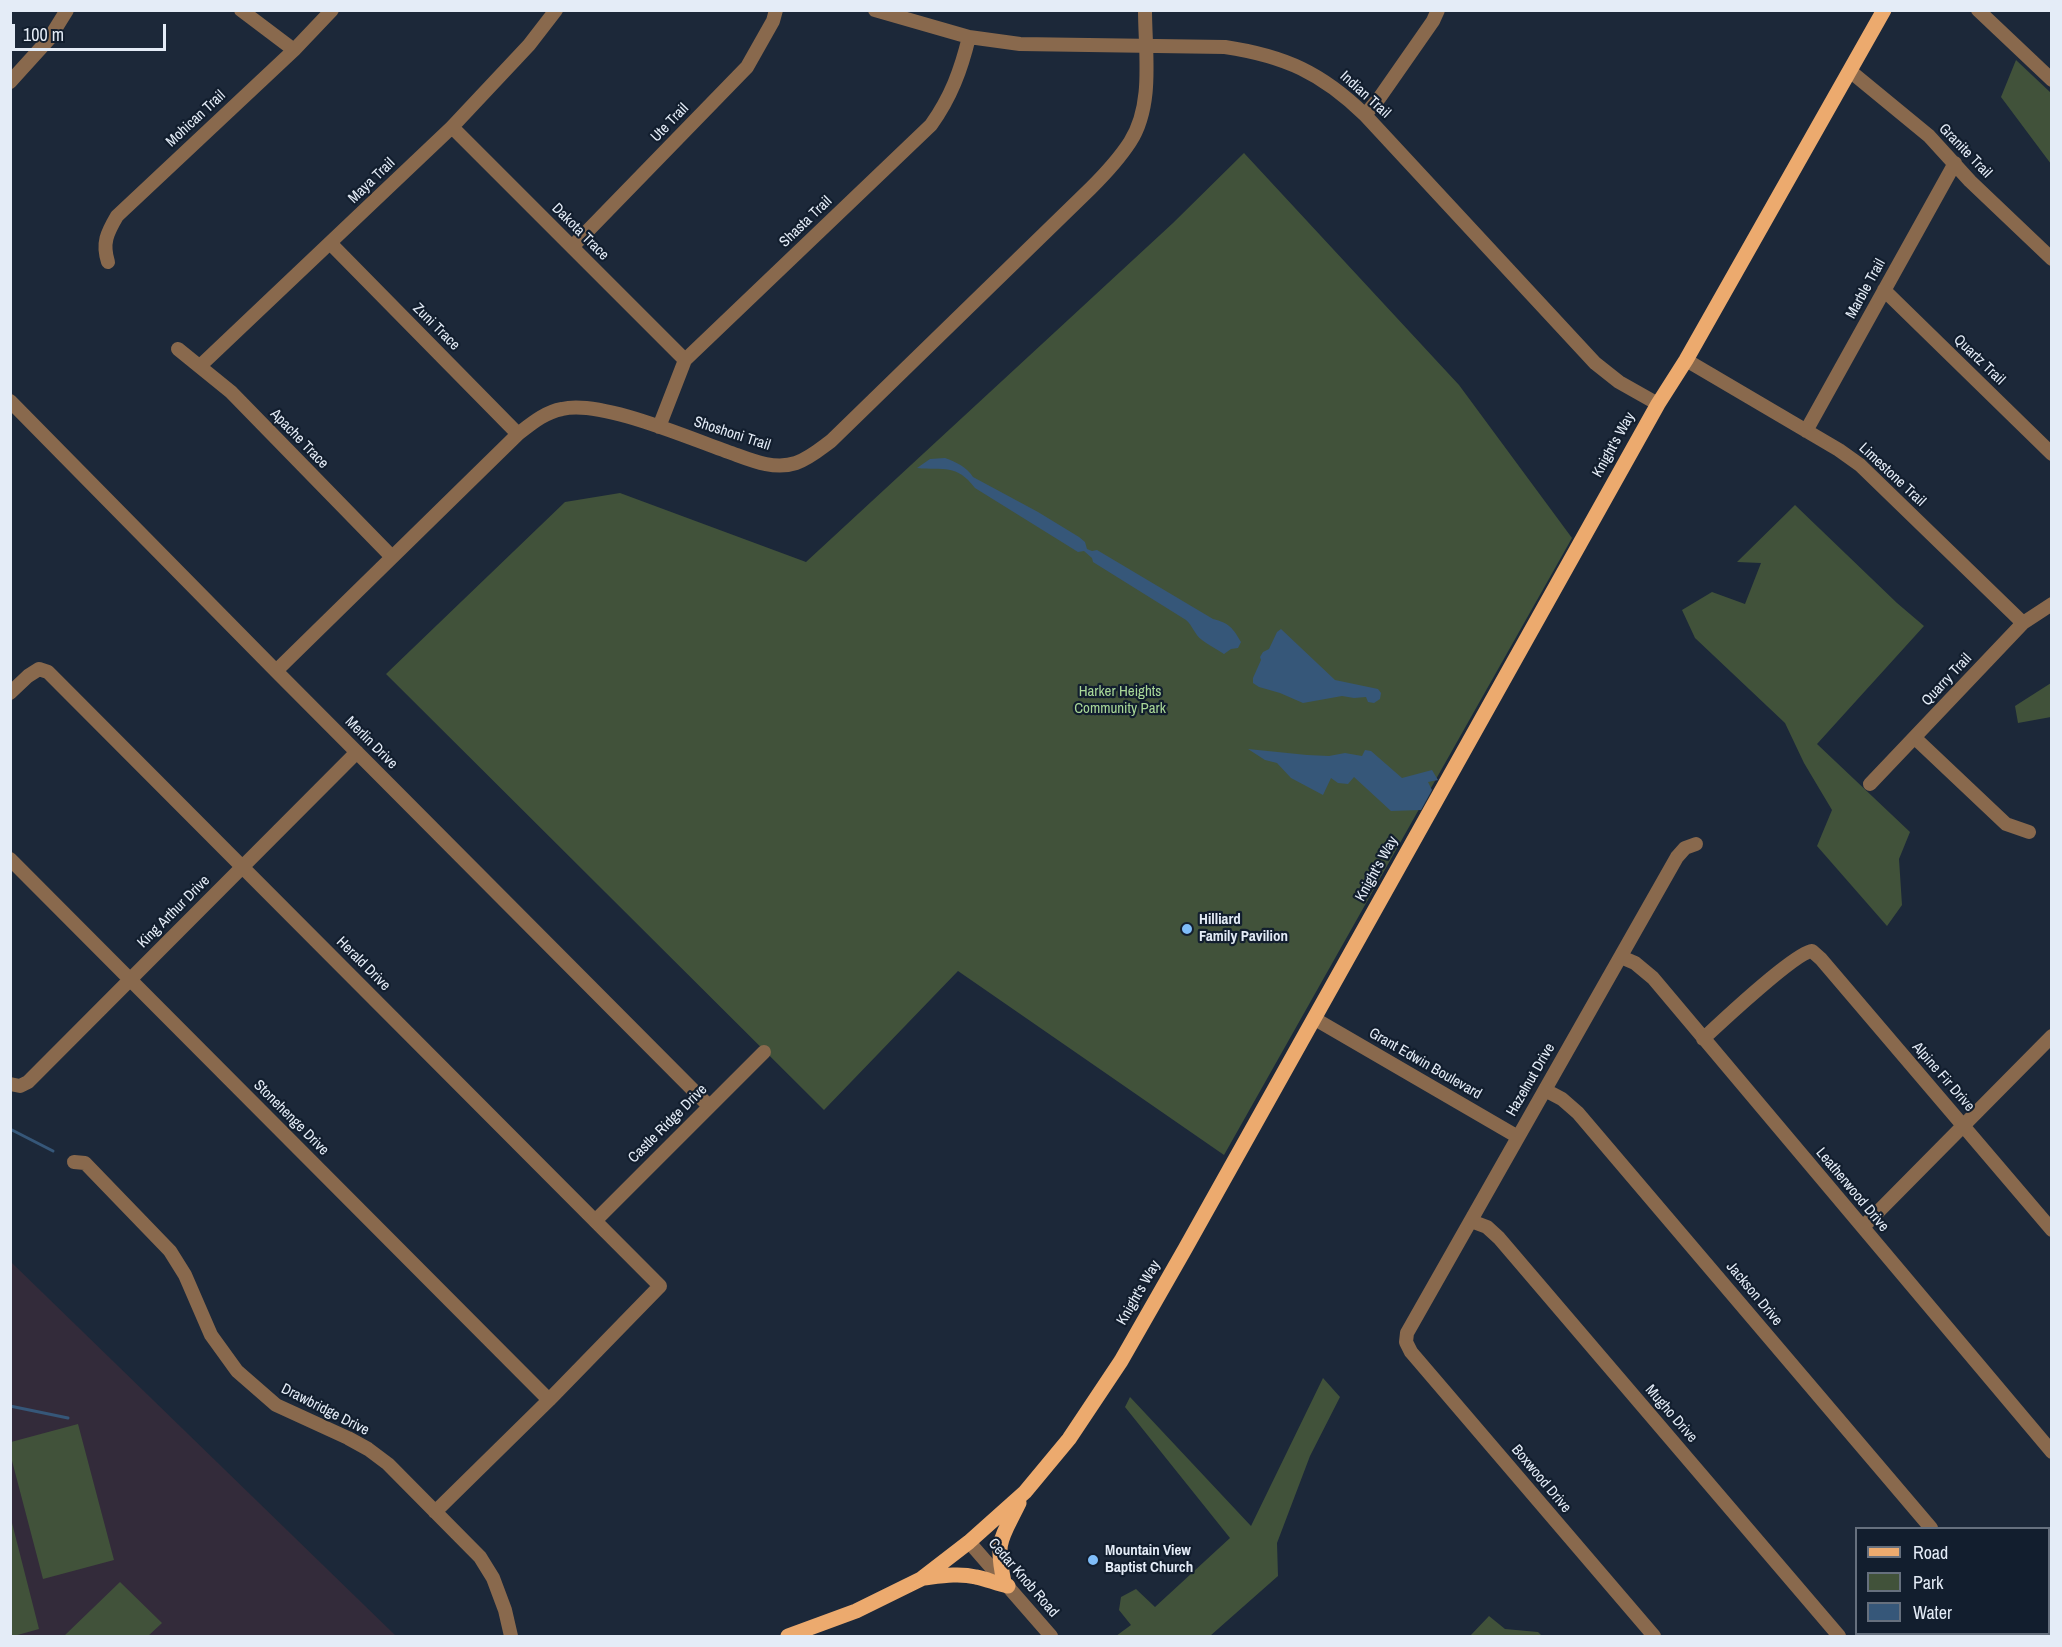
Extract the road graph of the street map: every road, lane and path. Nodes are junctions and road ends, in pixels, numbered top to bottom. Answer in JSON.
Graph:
{"nodes":[{"id":1,"x":67,"y":10,"type":"edge"},
{"id":2,"x":241,"y":10,"type":"edge"},
{"id":3,"x":332,"y":10,"type":"edge"},
{"id":4,"x":556,"y":10,"type":"edge"},
{"id":5,"x":776,"y":10,"type":"edge"},
{"id":6,"x":875,"y":10,"type":"edge"},
{"id":7,"x":1145,"y":10,"type":"edge"},
{"id":8,"x":1438,"y":10,"type":"edge"},
{"id":9,"x":1884,"y":10,"type":"edge"},
{"id":10,"x":1978,"y":10,"type":"edge"},
{"id":11,"x":969,"y":37,"type":"junction"},
{"id":12,"x":1145,"y":46,"type":"junction"},
{"id":13,"x":294,"y":50,"type":"junction"},
{"id":14,"x":1850,"y":71,"type":"junction"},
{"id":15,"x":2052,"y":80,"type":"edge"},
{"id":16,"x":10,"y":82,"type":"edge"},
{"id":17,"x":1365,"y":115,"type":"junction"},
{"id":18,"x":452,"y":127,"type":"junction"},
{"id":19,"x":1955,"y":163,"type":"junction"},
{"id":20,"x":331,"y":243,"type":"junction"},
{"id":21,"x":572,"y":247,"type":"junction"},
{"id":22,"x":2052,"y":259,"type":"edge"},
{"id":23,"x":108,"y":262,"type":"dead end"},
{"id":24,"x":1884,"y":290,"type":"junction"},
{"id":25,"x":178,"y":349,"type":"dead end"},
{"id":26,"x":685,"y":360,"type":"junction"},
{"id":27,"x":1686,"y":360,"type":"junction"},
{"id":28,"x":200,"y":366,"type":"junction"},
{"id":29,"x":10,"y":401,"type":"edge"},
{"id":30,"x":1658,"y":404,"type":"junction"},
{"id":31,"x":659,"y":427,"type":"junction"},
{"id":32,"x":1806,"y":431,"type":"junction"},
{"id":33,"x":518,"y":434,"type":"junction"},
{"id":34,"x":2052,"y":454,"type":"edge"},
{"id":35,"x":392,"y":558,"type":"junction"},
{"id":36,"x":2052,"y":604,"type":"edge"},
{"id":37,"x":2024,"y":623,"type":"junction"},
{"id":38,"x":276,"y":671,"type":"junction"},
{"id":39,"x":10,"y":693,"type":"edge"},
{"id":40,"x":1915,"y":738,"type":"junction"},
{"id":41,"x":357,"y":752,"type":"junction"},
{"id":42,"x":1870,"y":784,"type":"dead end"},
{"id":43,"x":2030,"y":832,"type":"dead end"},
{"id":44,"x":1696,"y":844,"type":"dead end"},
{"id":45,"x":10,"y":859,"type":"edge"},
{"id":46,"x":243,"y":867,"type":"junction"},
{"id":47,"x":1621,"y":957,"type":"junction"},
{"id":48,"x":129,"y":979,"type":"junction"},
{"id":49,"x":1315,"y":1019,"type":"junction"},
{"id":50,"x":2052,"y":1036,"type":"edge"},
{"id":51,"x":1702,"y":1039,"type":"junction"},
{"id":52,"x":764,"y":1052,"type":"dead end"},
{"id":53,"x":10,"y":1084,"type":"edge"},
{"id":54,"x":1545,"y":1090,"type":"junction"},
{"id":55,"x":709,"y":1106,"type":"junction"},
{"id":56,"x":1964,"y":1126,"type":"junction"},
{"id":57,"x":1518,"y":1137,"type":"junction"},
{"id":58,"x":74,"y":1162,"type":"dead end"},
{"id":59,"x":596,"y":1220,"type":"junction"},
{"id":60,"x":1471,"y":1221,"type":"junction"},
{"id":61,"x":1863,"y":1227,"type":"junction"},
{"id":62,"x":2052,"y":1230,"type":"edge"},
{"id":63,"x":1406,"y":1342,"type":"joint"},
{"id":64,"x":549,"y":1400,"type":"junction"},
{"id":65,"x":2052,"y":1452,"type":"edge"},
{"id":66,"x":1025,"y":1492,"type":"junction"},
{"id":67,"x":435,"y":1512,"type":"junction"},
{"id":68,"x":1930,"y":1527,"type":"edge"},
{"id":69,"x":969,"y":1542,"type":"junction"},
{"id":70,"x":921,"y":1579,"type":"junction"},
{"id":71,"x":1006,"y":1584,"type":"junction"},
{"id":72,"x":511,"y":1636,"type":"edge"},
{"id":73,"x":788,"y":1636,"type":"edge"},
{"id":74,"x":1051,"y":1636,"type":"edge"},
{"id":75,"x":1654,"y":1636,"type":"edge"},
{"id":76,"x":1839,"y":1636,"type":"edge"}],
"edges":[{"from":1,"to":16,"type":"street"},
{"from":2,"to":13,"type":"street"},
{"from":3,"to":13,"type":"street","name":"Mohican Trail"},
{"from":4,"to":18,"type":"street","name":"Maya Trail"},
{"from":5,"to":21,"type":"street","name":"Ute Trail"},
{"from":6,"to":11,"type":"street","name":"Indian Trail"},
{"from":7,"to":12,"type":"street","name":"Shoshoni Trail"},
{"from":8,"to":17,"type":"street"},
{"from":9,"to":14,"type":"main road","name":"Knight's Way"},
{"from":10,"to":15,"type":"street"},
{"from":11,"to":12,"type":"street","name":"Indian Trail"},
{"from":11,"to":26,"type":"street","name":"Shasta Trail"},
{"from":12,"to":17,"type":"street","name":"Indian Trail"},
{"from":12,"to":31,"type":"street","name":"Shoshoni Trail"},
{"from":13,"to":23,"type":"street","name":"Mohican Trail"},
{"from":14,"to":19,"type":"street","name":"Granite Trail"},
{"from":14,"to":27,"type":"main road","name":"Knight's Way"},
{"from":17,"to":30,"type":"street","name":"Indian Trail"},
{"from":18,"to":20,"type":"street","name":"Maya Trail"},
{"from":18,"to":21,"type":"street","name":"Dakota Trace"},
{"from":19,"to":22,"type":"street","name":"Granite Trail"},
{"from":19,"to":24,"type":"street","name":"Marble Trail"},
{"from":20,"to":28,"type":"street","name":"Maya Trail"},
{"from":20,"to":33,"type":"street","name":"Zuni Trace"},
{"from":21,"to":26,"type":"street","name":"Dakota Trace"},
{"from":24,"to":32,"type":"street","name":"Marble Trail"},
{"from":24,"to":34,"type":"street","name":"Quartz Trail"},
{"from":25,"to":28,"type":"street","name":"Apache Trace"},
{"from":26,"to":31,"type":"street","name":"Shasta Trail"},
{"from":27,"to":30,"type":"main road","name":"Knight's Way"},
{"from":27,"to":32,"type":"street","name":"Limestone Trail"},
{"from":28,"to":35,"type":"street","name":"Apache Trace"},
{"from":29,"to":38,"type":"street","name":"Merlin Drive"},
{"from":30,"to":49,"type":"main road","name":"Knight's Way"},
{"from":31,"to":33,"type":"street","name":"Shoshoni Trail"},
{"from":32,"to":37,"type":"street","name":"Limestone Trail"},
{"from":33,"to":35,"type":"street","name":"Shoshoni Trail"},
{"from":35,"to":38,"type":"street","name":"Shoshoni Trail"},
{"from":36,"to":37,"type":"street","name":"Quarry Trail"},
{"from":37,"to":40,"type":"street","name":"Quarry Trail"},
{"from":38,"to":41,"type":"street","name":"Merlin Drive"},
{"from":39,"to":46,"type":"street","name":"Herald Drive"},
{"from":40,"to":42,"type":"street","name":"Quarry Trail"},
{"from":40,"to":43,"type":"street"},
{"from":41,"to":46,"type":"street","name":"King Arthur Drive"},
{"from":41,"to":55,"type":"street","name":"Merlin Drive"},
{"from":44,"to":47,"type":"street","name":"Hazelnut Drive"},
{"from":45,"to":48,"type":"street","name":"Stonehenge Drive"},
{"from":46,"to":48,"type":"street","name":"King Arthur Drive"},
{"from":46,"to":59,"type":"street","name":"Herald Drive"},
{"from":47,"to":51,"type":"street","name":"Leatherwood Drive"},
{"from":47,"to":54,"type":"street","name":"Hazelnut Drive"},
{"from":48,"to":53,"type":"street","name":"King Arthur Drive"},
{"from":48,"to":64,"type":"street","name":"Stonehenge Drive"},
{"from":49,"to":57,"type":"street","name":"Grant Edwin Boulevard"},
{"from":49,"to":66,"type":"main road","name":"Knight's Way"},
{"from":50,"to":56,"type":"street"},
{"from":51,"to":56,"type":"street","name":"Alpine Fir Drive"},
{"from":51,"to":61,"type":"street","name":"Leatherwood Drive"},
{"from":52,"to":55,"type":"street","name":"Castle Ridge Drive"},
{"from":54,"to":57,"type":"street","name":"Hazelnut Drive"},
{"from":54,"to":68,"type":"street","name":"Jackson Drive"},
{"from":55,"to":59,"type":"street","name":"Castle Ridge Drive"},
{"from":56,"to":61,"type":"street"},
{"from":56,"to":62,"type":"street","name":"Alpine Fir Drive"},
{"from":57,"to":60,"type":"street","name":"Hazelnut Drive"},
{"from":58,"to":67,"type":"street","name":"Drawbridge Drive"},
{"from":59,"to":64,"type":"street","name":"Herald Drive"},
{"from":60,"to":63,"type":"street","name":"Hazelnut Drive"},
{"from":60,"to":76,"type":"street","name":"Mugho Drive"},
{"from":61,"to":65,"type":"street","name":"Leatherwood Drive"},
{"from":63,"to":75,"type":"street","name":"Boxwood Drive"},
{"from":64,"to":67,"type":"street"},
{"from":66,"to":69,"type":"main road","name":"Knight's Way"},
{"from":66,"to":71,"type":"main road"},
{"from":67,"to":72,"type":"street","name":"Drawbridge Drive"},
{"from":69,"to":70,"type":"main road","name":"Knight's Way"},
{"from":69,"to":71,"type":"street","name":"Cedar Knob Road"},
{"from":70,"to":71,"type":"main road"},
{"from":70,"to":73,"type":"main road","name":"Knight's Way"},
{"from":71,"to":74,"type":"street","name":"Cedar Knob Road"}]}
